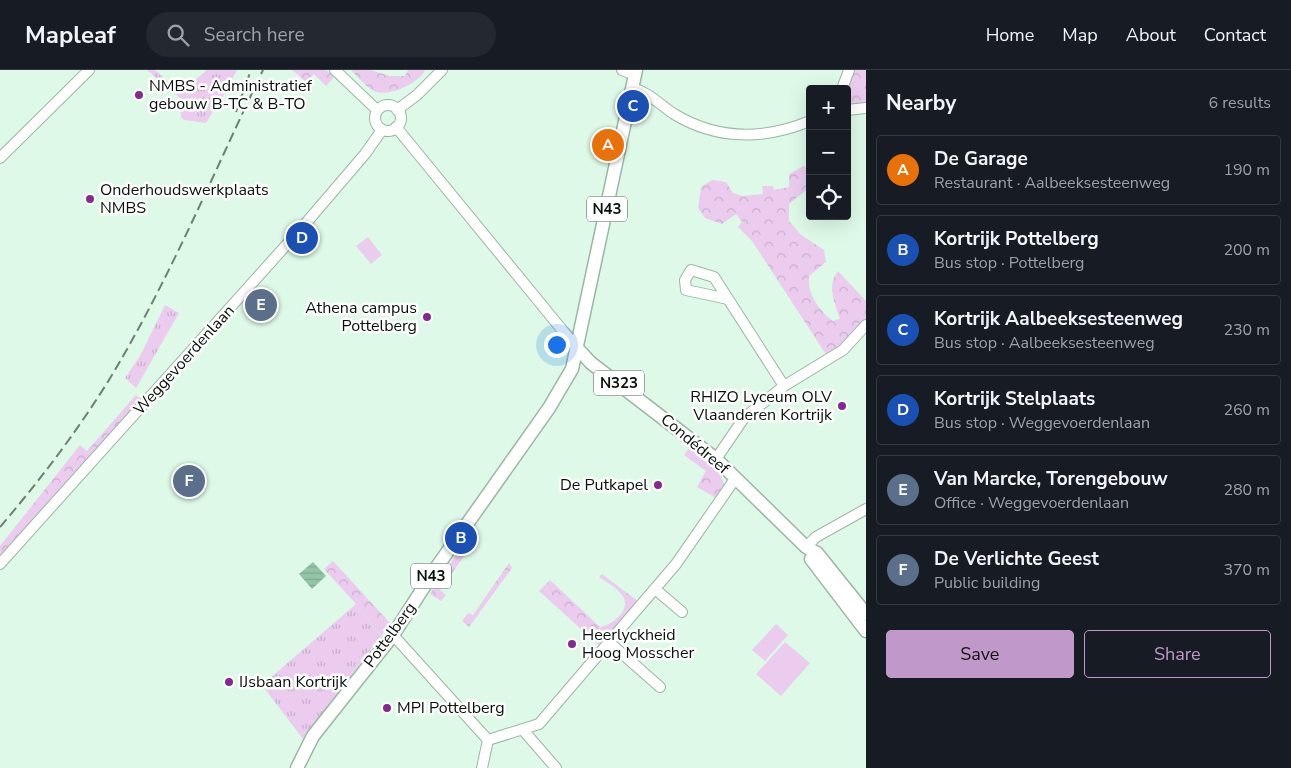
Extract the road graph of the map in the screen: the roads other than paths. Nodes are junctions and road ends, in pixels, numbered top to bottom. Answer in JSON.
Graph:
{"nodes":[{"id":1,"x":89,"y":70,"type":"edge"},
{"id":2,"x":335,"y":70,"type":"edge"},
{"id":3,"x":442,"y":70,"type":"edge"},
{"id":4,"x":622,"y":70,"type":"edge"},
{"id":5,"x":849,"y":70,"type":"edge"},
{"id":6,"x":636,"y":72,"type":"edge"},
{"id":7,"x":843,"y":85,"type":"edge"},
{"id":8,"x":632,"y":88,"type":"junction"},
{"id":9,"x":866,"y":108,"type":"edge"},
{"id":10,"x":377,"y":110,"type":"junction"},
{"id":11,"x":397,"y":110,"type":"junction"},
{"id":12,"x":851,"y":110,"type":"edge"},
{"id":13,"x":806,"y":122,"type":"edge"},
{"id":14,"x":396,"y":127,"type":"junction"},
{"id":15,"x":382,"y":130,"type":"junction"},
{"id":16,"x":0,"y":158,"type":"edge"},
{"id":17,"x":728,"y":299,"type":"dead end"},
{"id":18,"x":866,"y":325,"type":"edge"},
{"id":19,"x":577,"y":348,"type":"junction"},
{"id":20,"x":784,"y":386,"type":"junction"},
{"id":21,"x":716,"y":459,"type":"junction"},
{"id":22,"x":735,"y":479,"type":"junction"},
{"id":23,"x":866,"y":509,"type":"edge"},
{"id":24,"x":806,"y":547,"type":"junction"},
{"id":25,"x":0,"y":564,"type":"edge"},
{"id":26,"x":655,"y":589,"type":"junction"},
{"id":27,"x":682,"y":612,"type":"dead end"},
{"id":28,"x":866,"y":614,"type":"edge"},
{"id":29,"x":866,"y":630,"type":"edge"},
{"id":30,"x":392,"y":636,"type":"junction"},
{"id":31,"x":610,"y":643,"type":"junction"},
{"id":32,"x":660,"y":687,"type":"dead end"},
{"id":33,"x":523,"y":730,"type":"junction"},
{"id":34,"x":488,"y":740,"type":"junction"},
{"id":35,"x":297,"y":768,"type":"edge"},
{"id":36,"x":482,"y":768,"type":"edge"},
{"id":37,"x":556,"y":768,"type":"edge"}],
"edges":[{"from":1,"to":16,"type":"street"},
{"from":2,"to":10,"type":"street"},
{"from":3,"to":11,"type":"street"},
{"from":4,"to":6,"type":"street"},
{"from":5,"to":7,"type":"street"},
{"from":6,"to":8,"type":"main road","number":"N43"},
{"from":8,"to":13,"type":"street"},
{"from":8,"to":19,"type":"main road","number":"N43"},
{"from":9,"to":12,"type":"street"},
{"from":10,"to":11,"type":"street"},
{"from":10,"to":15,"type":"street"},
{"from":11,"to":14,"type":"street"},
{"from":14,"to":15,"type":"street"},
{"from":14,"to":19,"type":"street"},
{"from":15,"to":25,"type":"street","name":"Weggevoerdenlaan"},
{"from":17,"to":20,"type":"street"},
{"from":18,"to":20,"type":"street"},
{"from":19,"to":21,"type":"main road","name":"Condédreef","number":"N323"},
{"from":19,"to":30,"type":"main road","name":"Pottelberg","number":"N43"},
{"from":20,"to":21,"type":"street"},
{"from":21,"to":22,"type":"main road","name":"Condédreef","number":"N323"},
{"from":22,"to":24,"type":"main road","name":"Condédreef","number":"N323"},
{"from":22,"to":26,"type":"street"},
{"from":23,"to":24,"type":"street"},
{"from":24,"to":28,"type":"main road","name":"Condédreef","number":"N323"},
{"from":24,"to":29,"type":"main road","name":"Condédreef","number":"N323"},
{"from":26,"to":27,"type":"street"},
{"from":26,"to":31,"type":"street"},
{"from":30,"to":34,"type":"street"},
{"from":30,"to":35,"type":"main road","name":"Pottelberg","number":"N43"},
{"from":31,"to":32,"type":"street"},
{"from":31,"to":33,"type":"street"},
{"from":33,"to":34,"type":"street"},
{"from":33,"to":37,"type":"street"},
{"from":34,"to":36,"type":"street"}]}
